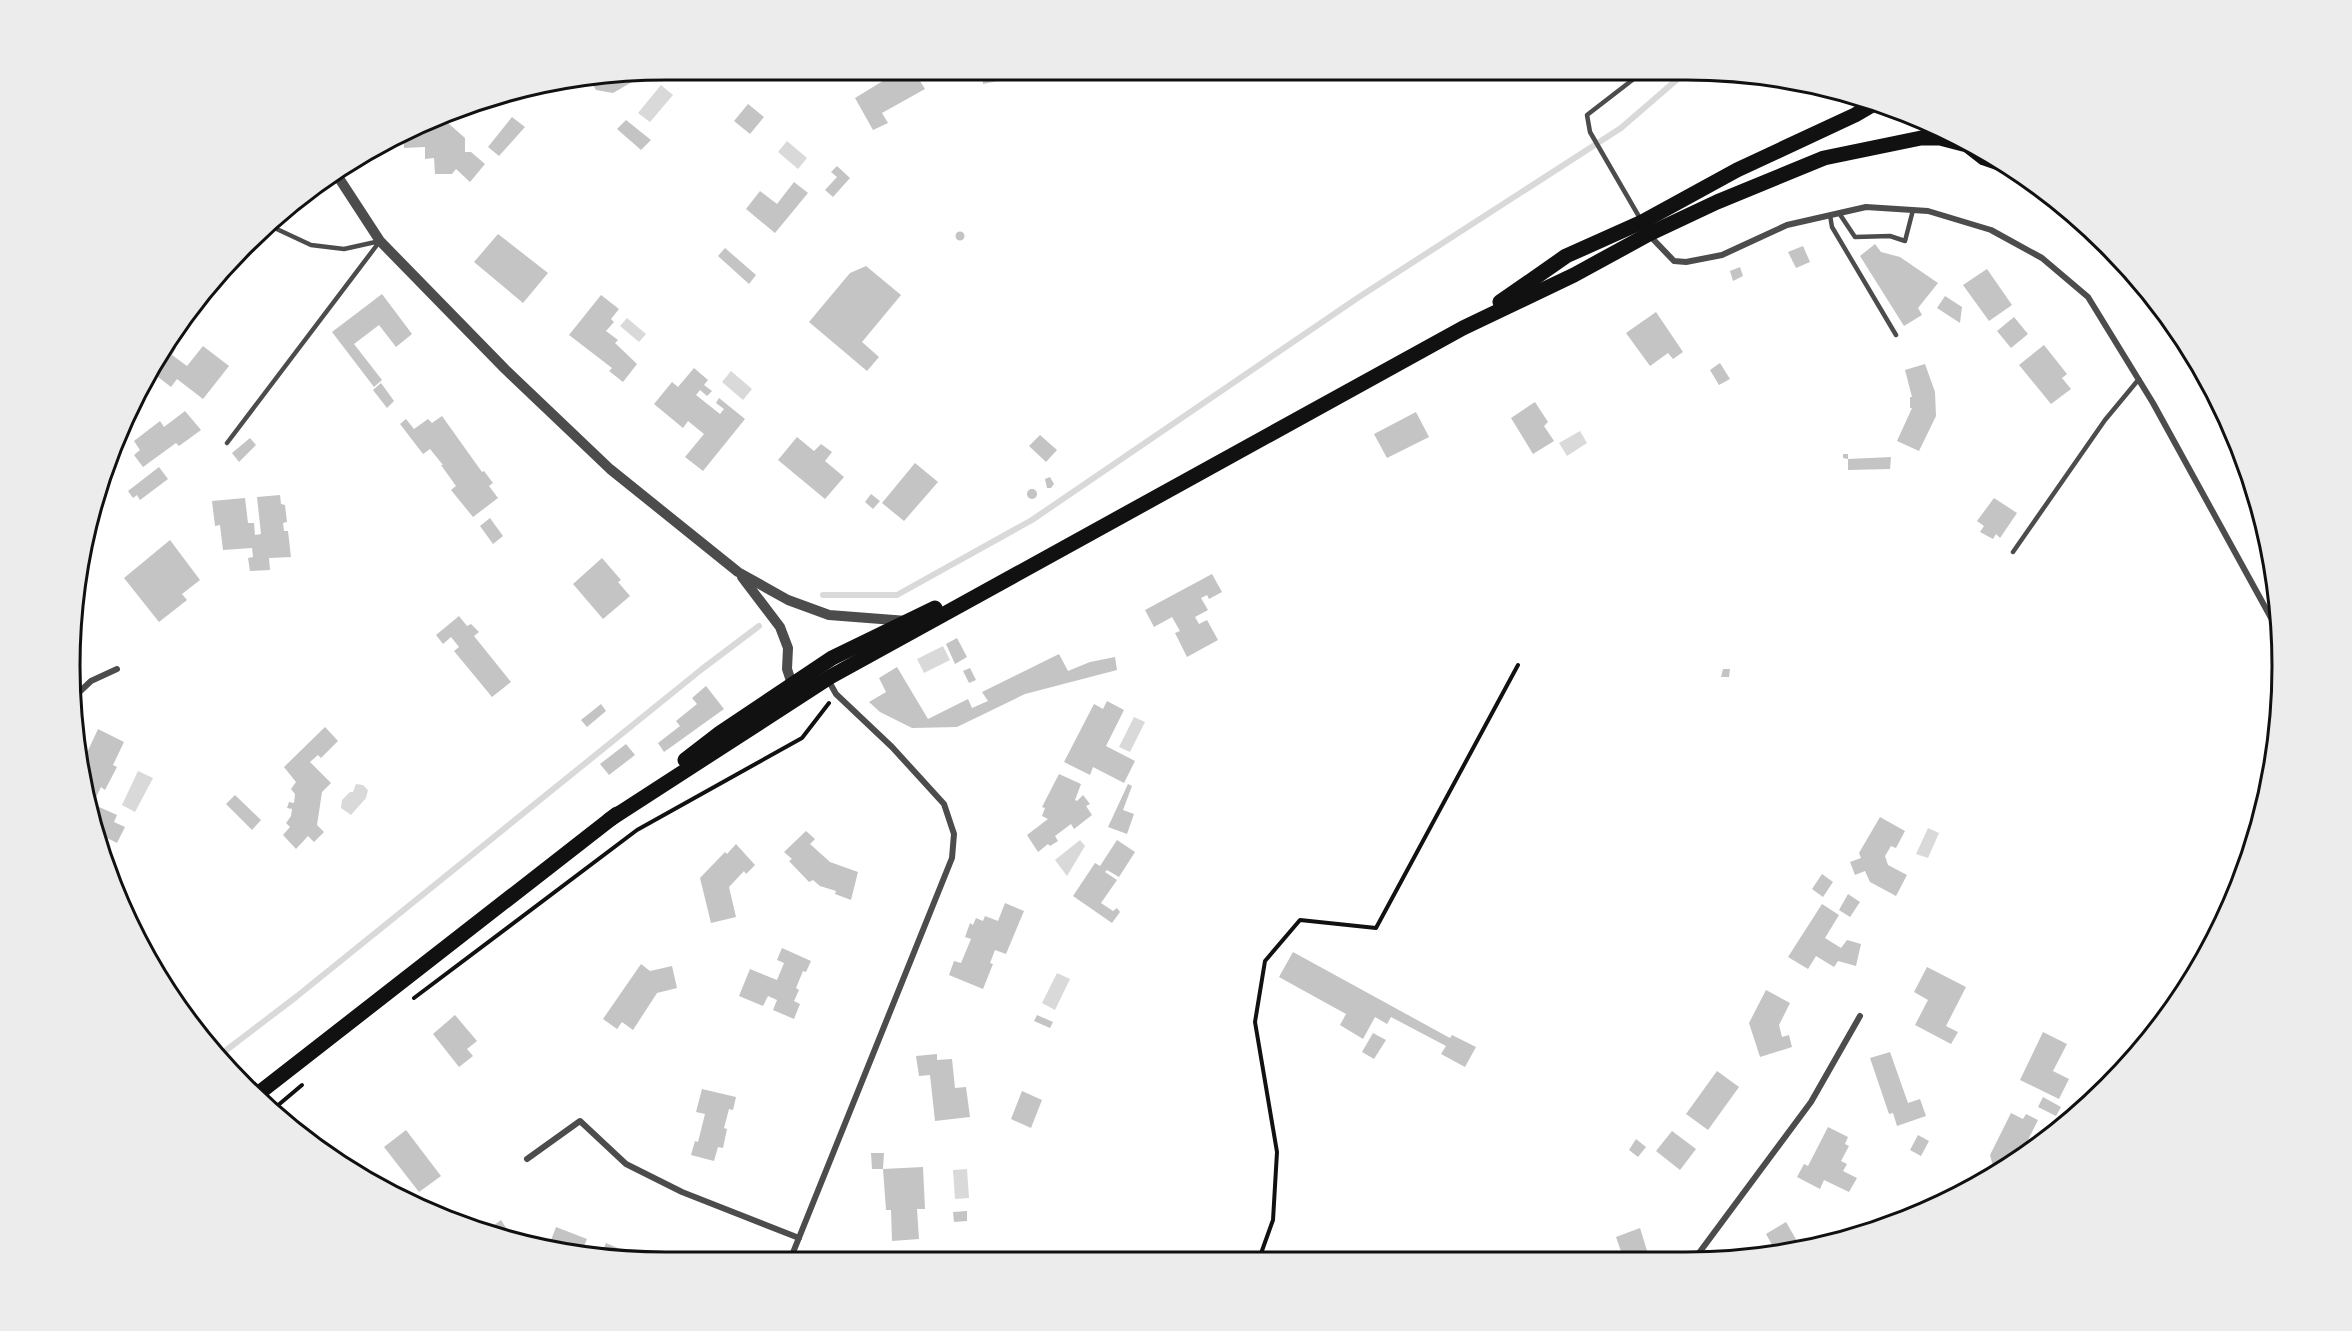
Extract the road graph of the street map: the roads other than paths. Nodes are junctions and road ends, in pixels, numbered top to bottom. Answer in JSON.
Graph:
{"nodes":[{"id":1,"x":1633,"y":79,"type":"edge"},
{"id":2,"x":1867,"y":108,"type":"edge"},
{"id":3,"x":1942,"y":138,"type":"edge"},
{"id":4,"x":339,"y":179,"type":"edge"},
{"id":5,"x":1913,"y":210,"type":"junction"},
{"id":6,"x":1839,"y":213,"type":"junction"},
{"id":7,"x":1830,"y":215,"type":"junction"},
{"id":8,"x":275,"y":228,"type":"edge"},
{"id":9,"x":1646,"y":228,"type":"junction"},
{"id":10,"x":380,"y":241,"type":"junction"},
{"id":11,"x":1896,"y":335,"type":"dead end"},
{"id":12,"x":2139,"y":379,"type":"junction"},
{"id":13,"x":227,"y":443,"type":"dead end"},
{"id":14,"x":2013,"y":552,"type":"dead end"},
{"id":15,"x":1048,"y":556,"type":"junction"},
{"id":16,"x":738,"y":572,"type":"junction"},
{"id":17,"x":2270,"y":614,"type":"edge"},
{"id":18,"x":907,"y":621,"type":"junction"},
{"id":19,"x":117,"y":669,"type":"dead end"},
{"id":20,"x":830,"y":677,"type":"junction"},
{"id":21,"x":792,"y":684,"type":"junction"},
{"id":22,"x":81,"y":691,"type":"edge"},
{"id":23,"x":609,"y":820,"type":"junction"},
{"id":24,"x":1860,"y":1016,"type":"dead end"},
{"id":25,"x":262,"y":1090,"type":"edge"},
{"id":26,"x":527,"y":1159,"type":"dead end"},
{"id":27,"x":799,"y":1238,"type":"junction"},
{"id":28,"x":1700,"y":1251,"type":"edge"},
{"id":29,"x":793,"y":1252,"type":"edge"}],
"edges":[{"from":1,"to":9,"type":"lane"},
{"from":2,"to":9,"type":"main road"},
{"from":3,"to":9,"type":"main road"},
{"from":4,"to":10,"type":"street"},
{"from":5,"to":6,"type":"street"},
{"from":5,"to":6,"type":"lane"},
{"from":5,"to":12,"type":"street"},
{"from":6,"to":7,"type":"street"},
{"from":7,"to":9,"type":"street"},
{"from":7,"to":11,"type":"lane"},
{"from":8,"to":10,"type":"lane"},
{"from":9,"to":15,"type":"main road"},
{"from":10,"to":13,"type":"lane"},
{"from":10,"to":16,"type":"street"},
{"from":12,"to":14,"type":"lane"},
{"from":12,"to":17,"type":"street"},
{"from":15,"to":18,"type":"main road"},
{"from":15,"to":20,"type":"main road"},
{"from":16,"to":18,"type":"street"},
{"from":16,"to":21,"type":"street"},
{"from":18,"to":21,"type":"main road"},
{"from":19,"to":22,"type":"street"},
{"from":20,"to":23,"type":"main road"},
{"from":20,"to":27,"type":"street"},
{"from":21,"to":23,"type":"main road"},
{"from":23,"to":25,"type":"main road"},
{"from":24,"to":28,"type":"street"},
{"from":26,"to":27,"type":"street"},
{"from":27,"to":29,"type":"street"}]}
